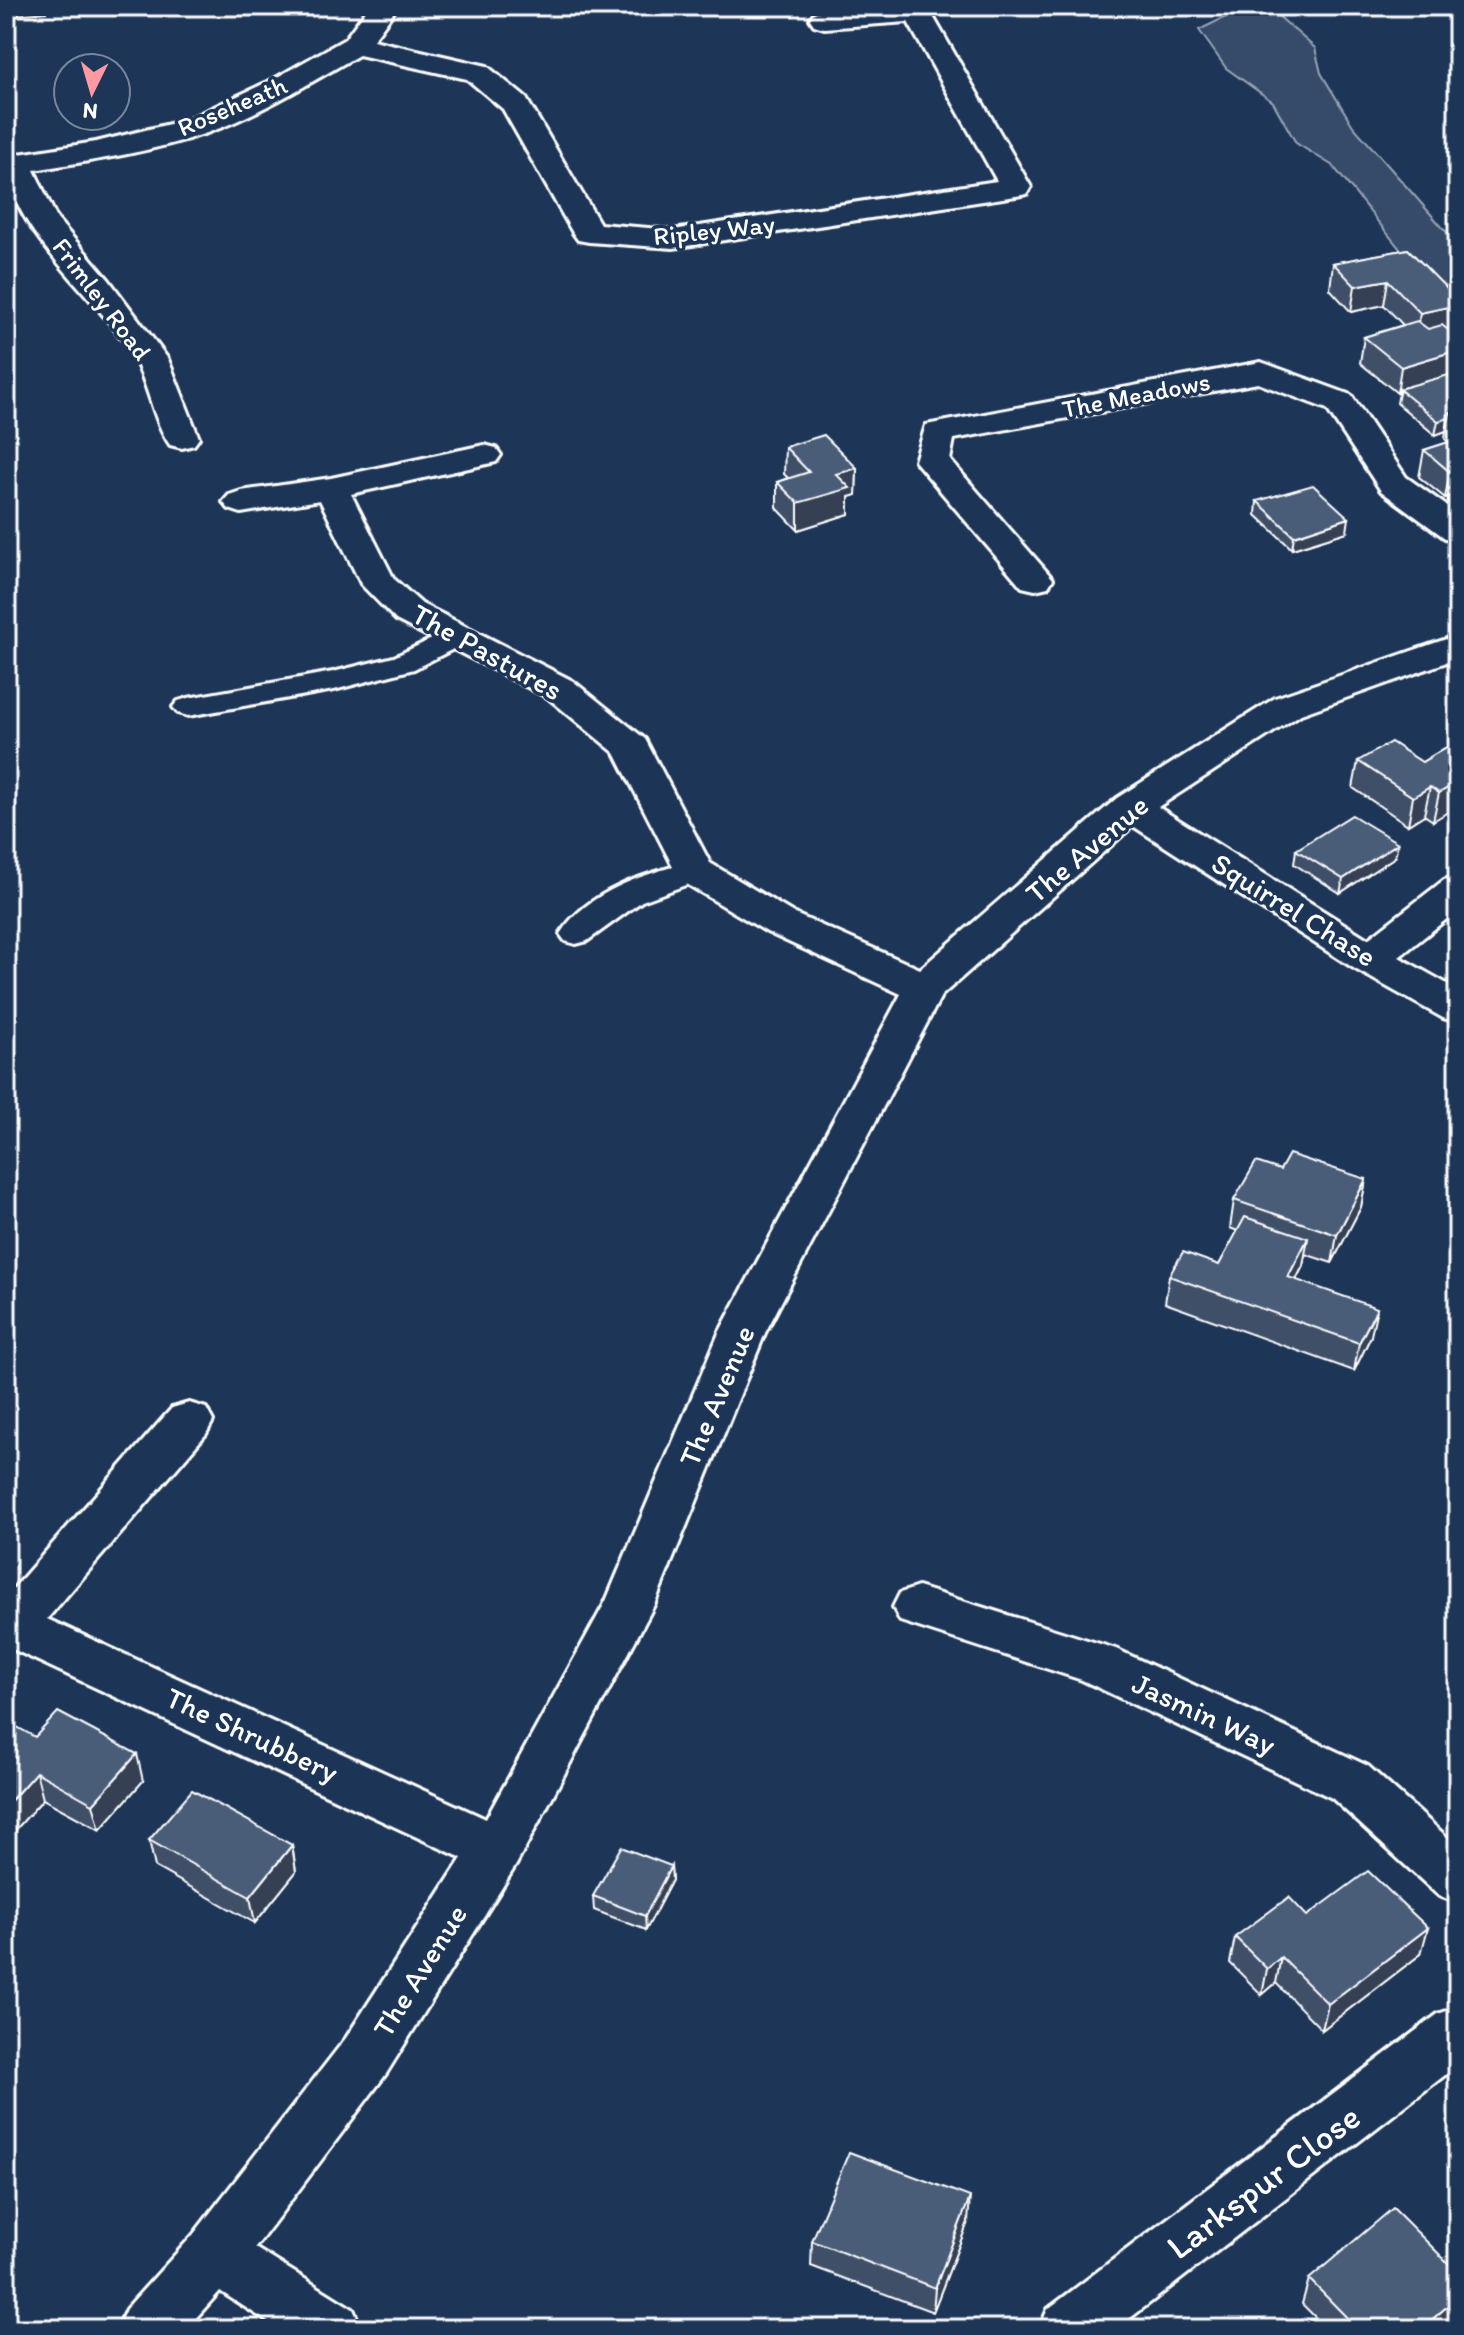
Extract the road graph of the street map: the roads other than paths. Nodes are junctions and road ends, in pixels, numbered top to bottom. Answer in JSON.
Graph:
{"nodes":[{"id":1,"x":384,"y":6,"type":"edge"},
{"id":2,"x":914,"y":10,"type":"edge"},
{"id":3,"x":824,"y":19,"type":"dead end"},
{"id":4,"x":355,"y":45,"type":"junction"},
{"id":5,"x":11,"y":164,"type":"edge"},
{"id":6,"x":182,"y":438,"type":"dead end"},
{"id":7,"x":484,"y":455,"type":"dead end"},
{"id":8,"x":331,"y":488,"type":"junction"},
{"id":9,"x":241,"y":502,"type":"dead end"},
{"id":10,"x":1458,"y":530,"type":"edge"},
{"id":11,"x":1035,"y":579,"type":"dead end"},
{"id":12,"x":457,"y":636,"type":"junction"},
{"id":13,"x":1458,"y":646,"type":"edge"},
{"id":14,"x":188,"y":707,"type":"dead end"},
{"id":15,"x":1131,"y":807,"type":"junction"},
{"id":16,"x":694,"y":871,"type":"junction"},
{"id":17,"x":1458,"y":889,"type":"edge"},
{"id":18,"x":576,"y":934,"type":"dead end"},
{"id":19,"x":1370,"y":959,"type":"junction"},
{"id":20,"x":925,"y":988,"type":"junction"},
{"id":21,"x":1458,"y":1008,"type":"edge"},
{"id":22,"x":189,"y":1421,"type":"dead end"},
{"id":23,"x":918,"y":1607,"type":"dead end"},
{"id":24,"x":9,"y":1624,"type":"edge"},
{"id":25,"x":497,"y":1849,"type":"junction"},
{"id":26,"x":1458,"y":1880,"type":"edge"},
{"id":27,"x":1458,"y":2032,"type":"edge"},
{"id":28,"x":214,"y":2255,"type":"junction"},
{"id":29,"x":147,"y":2329,"type":"edge"},
{"id":30,"x":332,"y":2329,"type":"edge"},
{"id":31,"x":1069,"y":2329,"type":"edge"}],
"edges":[{"from":1,"to":4,"type":"street","name":"Roseheath"},
{"from":2,"to":3,"type":"street"},
{"from":2,"to":4,"type":"street","name":"Ripley Way"},
{"from":4,"to":5,"type":"street","name":"Roseheath"},
{"from":5,"to":6,"type":"street","name":"Frimley Road"},
{"from":7,"to":8,"type":"street"},
{"from":8,"to":9,"type":"street"},
{"from":8,"to":12,"type":"street","name":"The Pastures"},
{"from":10,"to":11,"type":"street","name":"The Meadows"},
{"from":12,"to":14,"type":"lane"},
{"from":12,"to":16,"type":"street","name":"The Pastures"},
{"from":13,"to":15,"type":"street","name":"The Avenue"},
{"from":15,"to":19,"type":"street","name":"Squirrel Chase"},
{"from":15,"to":20,"type":"street","name":"The Avenue"},
{"from":16,"to":18,"type":"lane"},
{"from":16,"to":20,"type":"street"},
{"from":17,"to":19,"type":"street"},
{"from":19,"to":21,"type":"street","name":"Squirrel Chase"},
{"from":20,"to":25,"type":"street","name":"The Avenue"},
{"from":22,"to":24,"type":"street"},
{"from":23,"to":26,"type":"street","name":"Jasmin Way"},
{"from":24,"to":25,"type":"street","name":"The Shrubbery"},
{"from":25,"to":28,"type":"street","name":"The Avenue"},
{"from":27,"to":31,"type":"street","name":"Larkspur Close"},
{"from":28,"to":29,"type":"street","name":"The Avenue"},
{"from":28,"to":30,"type":"street"}]}
